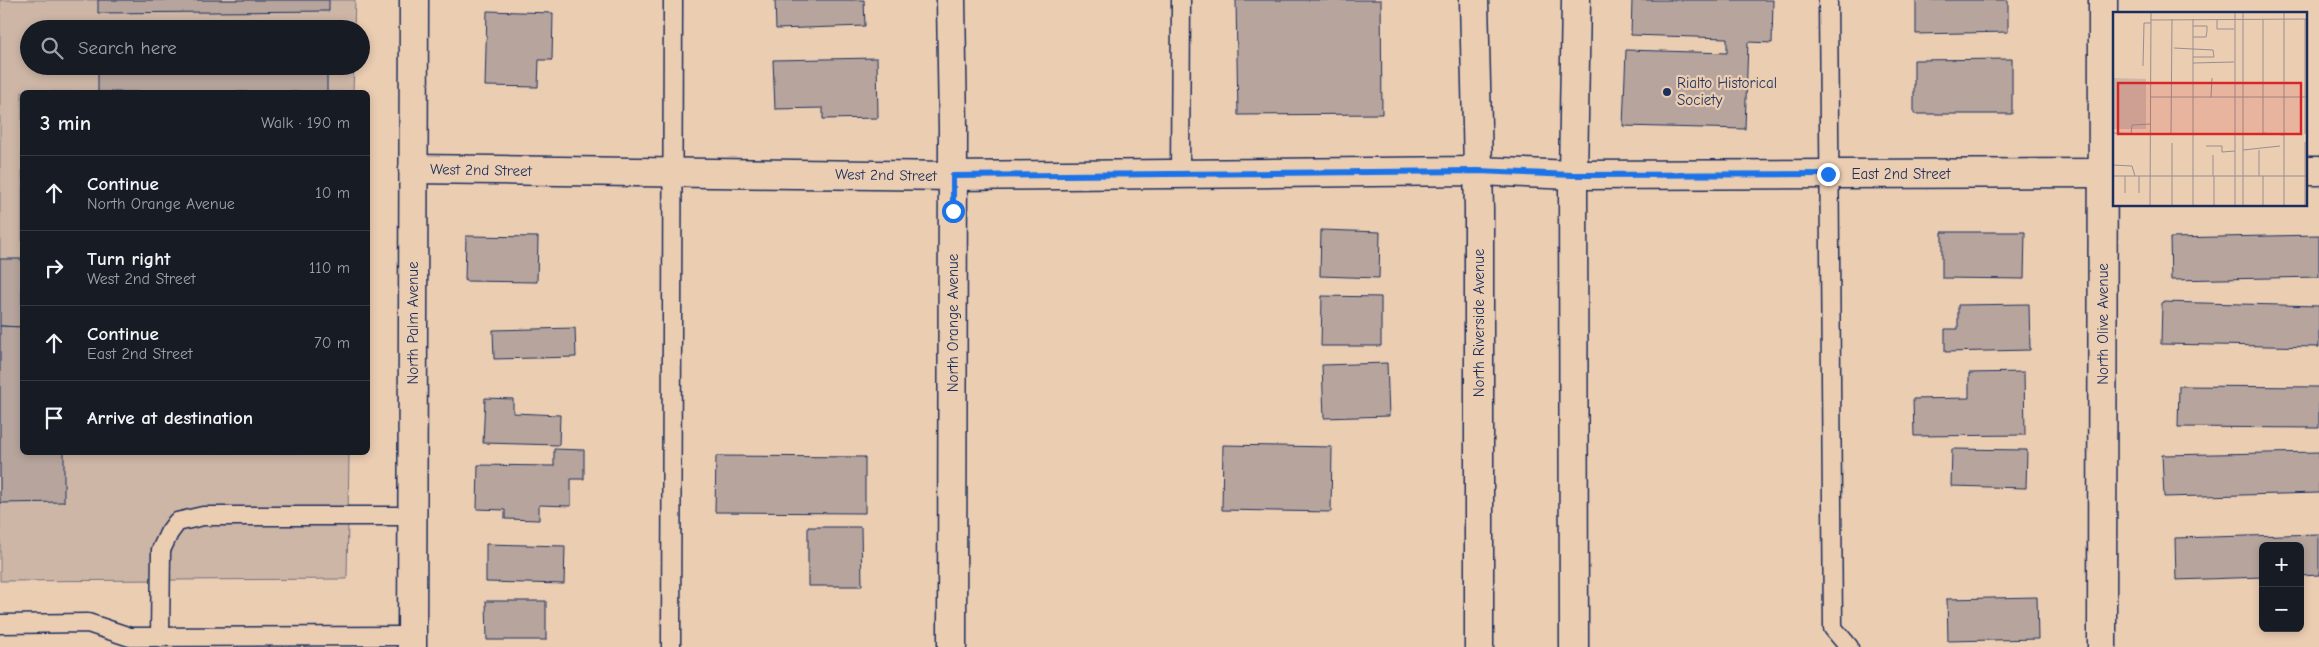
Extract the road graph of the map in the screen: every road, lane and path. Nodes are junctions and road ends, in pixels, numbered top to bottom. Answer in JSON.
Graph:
{"nodes":[{"id":1,"x":414,"y":0,"type":"edge"},
{"id":2,"x":673,"y":0,"type":"edge"},
{"id":3,"x":951,"y":0,"type":"edge"},
{"id":4,"x":1182,"y":0,"type":"edge"},
{"id":5,"x":1474,"y":0,"type":"edge"},
{"id":6,"x":1576,"y":0,"type":"edge"},
{"id":7,"x":1828,"y":0,"type":"edge"},
{"id":8,"x":2103,"y":0,"type":"edge"},
{"id":9,"x":413,"y":169,"type":"junction"},
{"id":10,"x":1478,"y":171,"type":"junction"},
{"id":11,"x":2306,"y":171,"type":"edge"},
{"id":12,"x":2319,"y":171,"type":"edge"},
{"id":13,"x":673,"y":172,"type":"junction"},
{"id":14,"x":2109,"y":173,"type":"edge"},
{"id":15,"x":1180,"y":174,"type":"junction"},
{"id":16,"x":1828,"y":174,"type":"junction"},
{"id":17,"x":1573,"y":175,"type":"junction"},
{"id":18,"x":953,"y":176,"type":"junction"},
{"id":19,"x":412,"y":516,"type":"junction"},
{"id":20,"x":0,"y":624,"type":"edge"},
{"id":21,"x":160,"y":637,"type":"junction"},
{"id":22,"x":412,"y":641,"type":"edge"},
{"id":23,"x":671,"y":647,"type":"edge"},
{"id":24,"x":952,"y":647,"type":"edge"},
{"id":25,"x":1479,"y":647,"type":"edge"},
{"id":26,"x":1574,"y":647,"type":"edge"},
{"id":27,"x":1849,"y":647,"type":"edge"},
{"id":28,"x":2102,"y":647,"type":"edge"}],
"edges":[{"from":1,"to":9,"type":"street","name":"North Palm Avenue"},
{"from":2,"to":13,"type":"lane"},
{"from":3,"to":18,"type":"street","name":"North Orange Avenue"},
{"from":4,"to":15,"type":"lane"},
{"from":5,"to":10,"type":"street","name":"North Riverside Avenue"},
{"from":6,"to":17,"type":"street"},
{"from":7,"to":16,"type":"lane"},
{"from":8,"to":14,"type":"street","name":"North Olive Avenue"},
{"from":9,"to":13,"type":"street","name":"West 2nd Street"},
{"from":9,"to":19,"type":"street","name":"North Palm Avenue"},
{"from":10,"to":15,"type":"street","name":"West 2nd Street"},
{"from":10,"to":17,"type":"street","name":"East 2nd Street"},
{"from":10,"to":25,"type":"street","name":"North Riverside Avenue"},
{"from":11,"to":12,"type":"street"},
{"from":13,"to":18,"type":"street","name":"West 2nd Street"},
{"from":13,"to":23,"type":"lane"},
{"from":14,"to":16,"type":"street","name":"East 2nd Street"},
{"from":14,"to":28,"type":"street","name":"North Olive Avenue"},
{"from":15,"to":18,"type":"street","name":"West 2nd Street"},
{"from":16,"to":17,"type":"street","name":"East 2nd Street"},
{"from":16,"to":27,"type":"lane"},
{"from":17,"to":26,"type":"street"},
{"from":18,"to":24,"type":"street","name":"North Orange Avenue"},
{"from":19,"to":21,"type":"lane"},
{"from":19,"to":22,"type":"street","name":"North Palm Avenue"},
{"from":20,"to":21,"type":"lane"},
{"from":21,"to":22,"type":"lane"}]}
